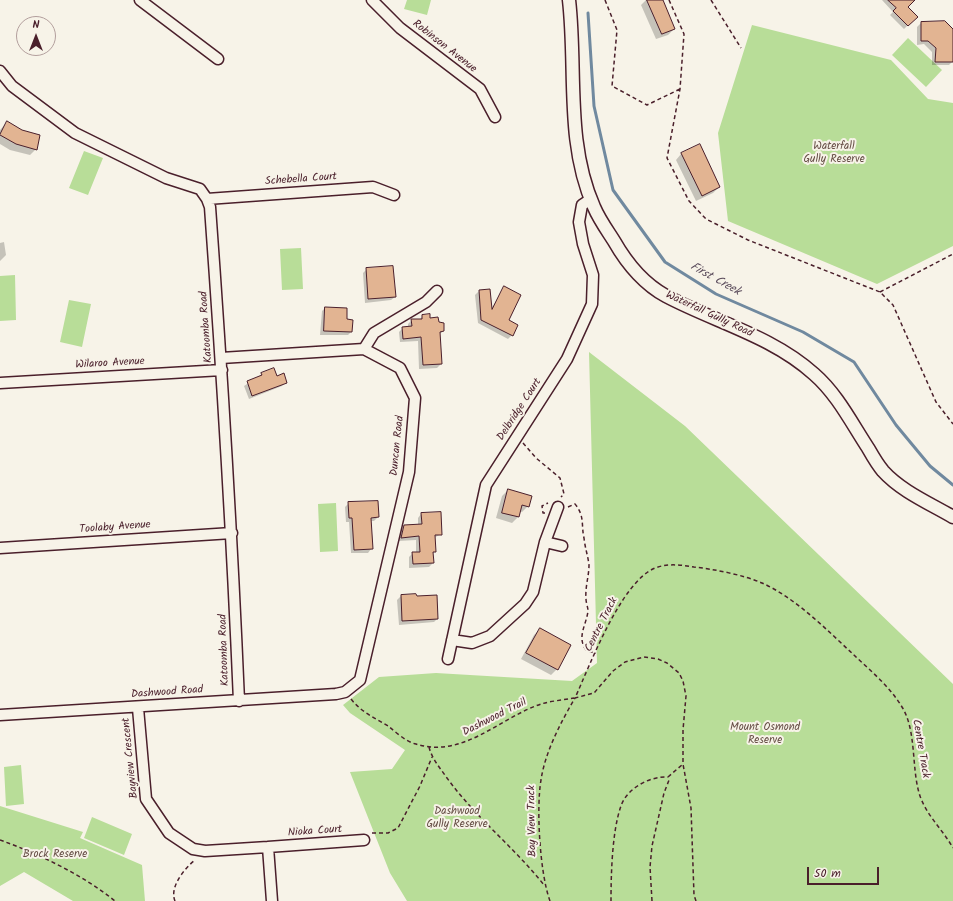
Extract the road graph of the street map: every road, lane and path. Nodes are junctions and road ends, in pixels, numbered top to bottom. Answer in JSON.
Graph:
{"nodes":[{"id":1,"x":140,"y":0,"type":"edge"},
{"id":2,"x":372,"y":0,"type":"edge"},
{"id":3,"x":569,"y":0,"type":"edge"},
{"id":4,"x":605,"y":0,"type":"edge"},
{"id":5,"x":669,"y":0,"type":"edge"},
{"id":6,"x":711,"y":0,"type":"edge"},
{"id":7,"x":741,"y":48,"type":"dead end"},
{"id":8,"x":218,"y":59,"type":"dead end"},
{"id":9,"x":0,"y":71,"type":"edge"},
{"id":10,"x":680,"y":89,"type":"junction"},
{"id":11,"x":495,"y":117,"type":"dead end"},
{"id":12,"x":394,"y":195,"type":"dead end"},
{"id":13,"x":208,"y":199,"type":"junction"},
{"id":14,"x":591,"y":199,"type":"junction"},
{"id":15,"x":953,"y":254,"type":"edge"},
{"id":16,"x":437,"y":291,"type":"dead end"},
{"id":17,"x":880,"y":292,"type":"junction"},
{"id":18,"x":364,"y":349,"type":"junction"},
{"id":19,"x":221,"y":358,"type":"junction"},
{"id":20,"x":222,"y":370,"type":"junction"},
{"id":21,"x":0,"y":383,"type":"edge"},
{"id":22,"x":953,"y":424,"type":"edge"},
{"id":23,"x":518,"y":434,"type":"junction"},
{"id":24,"x":557,"y":504,"type":"junction"},
{"id":25,"x":953,"y":516,"type":"edge"},
{"id":26,"x":232,"y":533,"type":"junction"},
{"id":27,"x":545,"y":542,"type":"junction"},
{"id":28,"x":562,"y":546,"type":"dead end"},
{"id":29,"x":0,"y":548,"type":"edge"},
{"id":30,"x":452,"y":640,"type":"junction"},
{"id":31,"x":596,"y":653,"type":"junction"},
{"id":32,"x":448,"y":659,"type":"dead end"},
{"id":33,"x":340,"y":693,"type":"junction"},
{"id":34,"x":575,"y":698,"type":"junction"},
{"id":35,"x":239,"y":701,"type":"junction"},
{"id":36,"x":138,"y":708,"type":"junction"},
{"id":37,"x":0,"y":715,"type":"edge"},
{"id":38,"x":429,"y":747,"type":"junction"},
{"id":39,"x":432,"y":757,"type":"junction"},
{"id":40,"x":683,"y":764,"type":"junction"},
{"id":41,"x":668,"y":776,"type":"junction"},
{"id":42,"x":0,"y":840,"type":"edge"},
{"id":43,"x":364,"y":840,"type":"joint"},
{"id":44,"x":268,"y":847,"type":"junction"},
{"id":45,"x":953,"y":848,"type":"edge"},
{"id":46,"x":205,"y":851,"type":"junction"},
{"id":47,"x":544,"y":885,"type":"junction"},
{"id":48,"x":115,"y":901,"type":"edge"},
{"id":49,"x":175,"y":901,"type":"edge"},
{"id":50,"x":272,"y":901,"type":"edge"},
{"id":51,"x":550,"y":901,"type":"edge"},
{"id":52,"x":611,"y":901,"type":"edge"},
{"id":53,"x":652,"y":901,"type":"edge"},
{"id":54,"x":696,"y":901,"type":"edge"}],
"edges":[{"from":1,"to":8,"type":"street"},
{"from":2,"to":11,"type":"street","name":"Robinson Avenue"},
{"from":3,"to":14,"type":"street","name":"Waterfall Gully Road"},
{"from":4,"to":10,"type":"path"},
{"from":5,"to":10,"type":"path"},
{"from":6,"to":7,"type":"path"},
{"from":9,"to":13,"type":"street"},
{"from":10,"to":17,"type":"path"},
{"from":12,"to":13,"type":"street","name":"Schebella Court"},
{"from":13,"to":19,"type":"street","name":"Katoomba Road"},
{"from":14,"to":23,"type":"street","name":"Delbridge Court"},
{"from":14,"to":25,"type":"street","name":"Waterfall Gully Road"},
{"from":15,"to":17,"type":"path"},
{"from":16,"to":18,"type":"street"},
{"from":17,"to":22,"type":"path"},
{"from":18,"to":19,"type":"street"},
{"from":18,"to":33,"type":"street","name":"Duncan Road"},
{"from":19,"to":20,"type":"street","name":"Katoomba Road"},
{"from":20,"to":21,"type":"street","name":"Wilaroo Avenue"},
{"from":20,"to":26,"type":"street","name":"Katoomba Road"},
{"from":23,"to":24,"type":"path"},
{"from":23,"to":30,"type":"street","name":"Delbridge Court"},
{"from":24,"to":24,"type":"path"},
{"from":24,"to":27,"type":"street"},
{"from":24,"to":31,"type":"path"},
{"from":26,"to":29,"type":"street","name":"Toolaby Avenue"},
{"from":26,"to":35,"type":"street","name":"Katoomba Road"},
{"from":27,"to":28,"type":"street"},
{"from":27,"to":30,"type":"street"},
{"from":30,"to":32,"type":"street","name":"Delbridge Court"},
{"from":31,"to":34,"type":"path","name":"Centre Track"},
{"from":31,"to":45,"type":"path","name":"Centre Track"},
{"from":33,"to":35,"type":"street","name":"Dashwood Road"},
{"from":33,"to":38,"type":"path","name":"Dashwood Trail"},
{"from":34,"to":38,"type":"path","name":"Dashwood Trail"},
{"from":34,"to":40,"type":"path"},
{"from":34,"to":47,"type":"path","name":"Bay View Track"},
{"from":35,"to":36,"type":"street","name":"Dashwood Road"},
{"from":36,"to":37,"type":"street","name":"Dashwood Road"},
{"from":36,"to":46,"type":"street","name":"Bayview Crescent"},
{"from":38,"to":39,"type":"path"},
{"from":39,"to":43,"type":"path"},
{"from":39,"to":47,"type":"path"},
{"from":40,"to":41,"type":"path"},
{"from":40,"to":54,"type":"path"},
{"from":41,"to":52,"type":"path"},
{"from":41,"to":53,"type":"path"},
{"from":42,"to":48,"type":"path"},
{"from":43,"to":44,"type":"street","name":"Nioka Court"},
{"from":44,"to":46,"type":"street","name":"Bayview Crescent"},
{"from":44,"to":50,"type":"street"},
{"from":46,"to":49,"type":"path"},
{"from":47,"to":51,"type":"path","name":"Bay View Track"}]}
